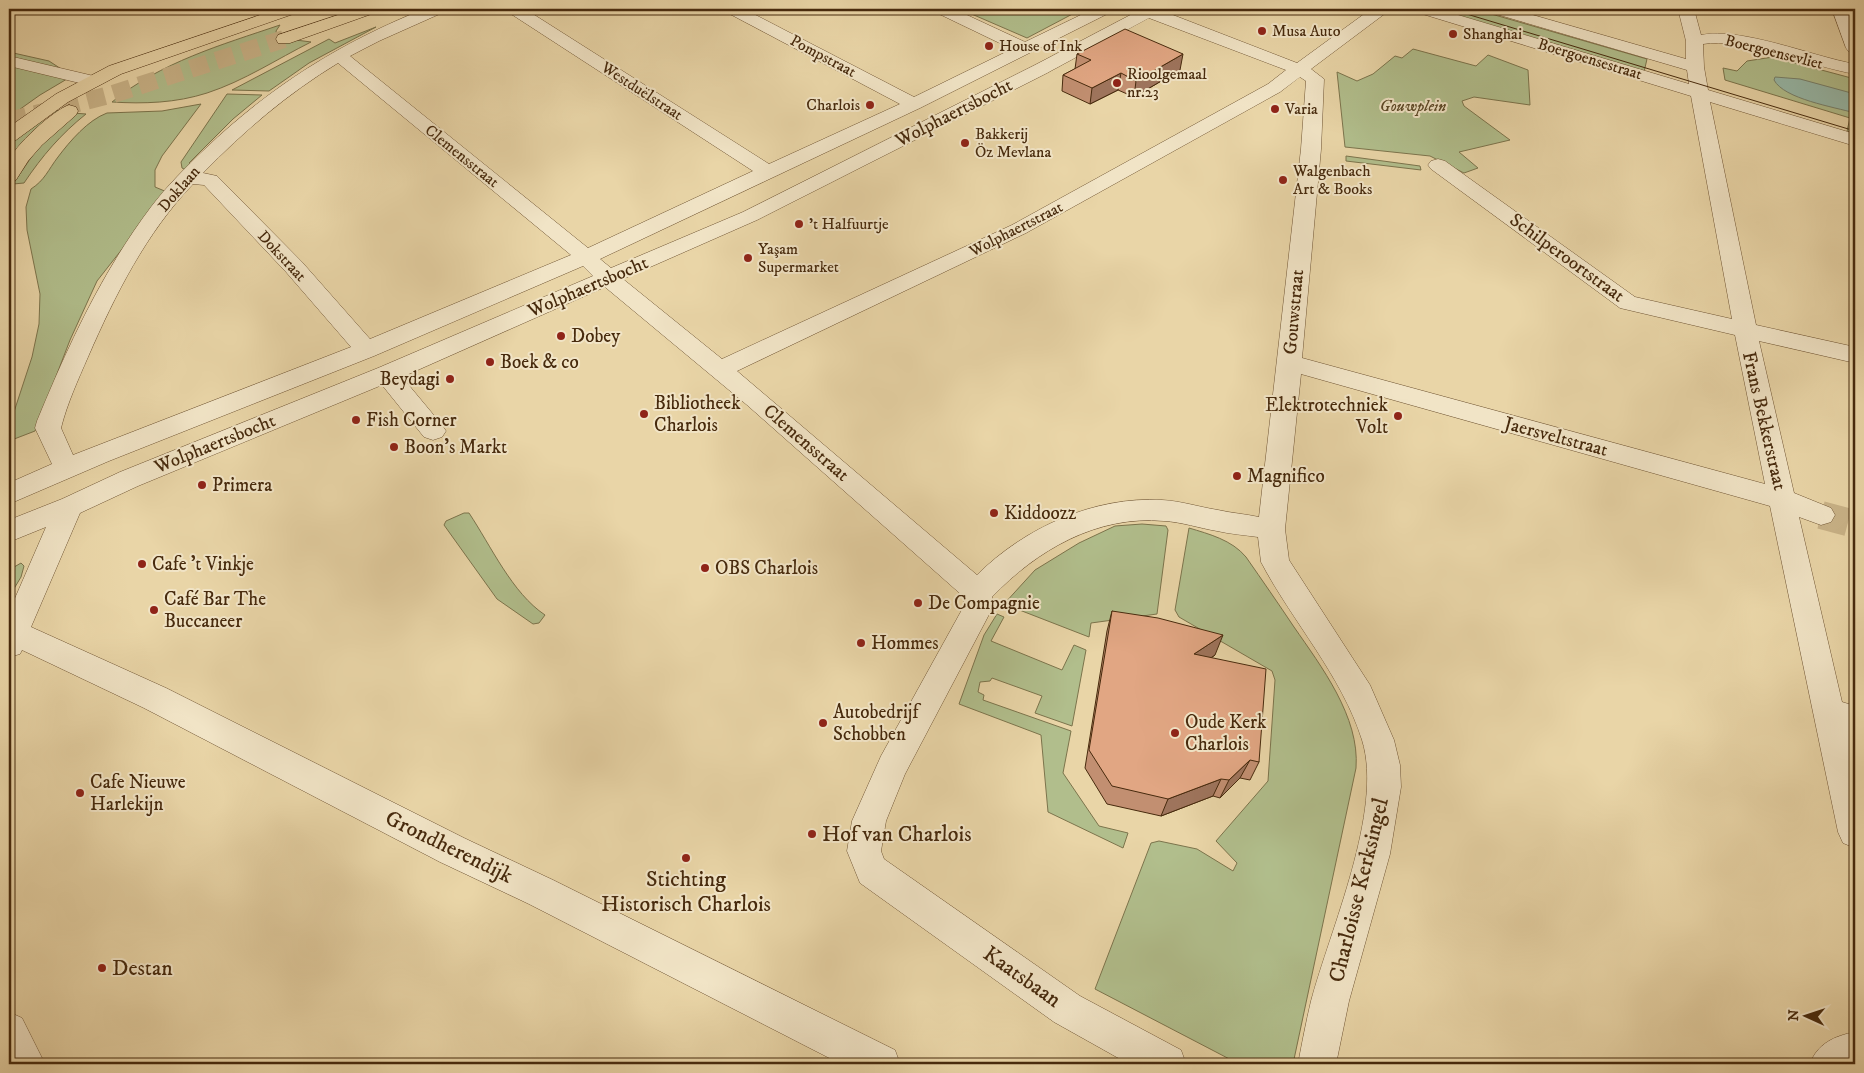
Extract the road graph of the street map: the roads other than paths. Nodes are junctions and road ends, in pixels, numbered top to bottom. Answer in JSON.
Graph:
{"nodes":[{"id":1,"x":294,"y":9,"type":"edge"},
{"id":2,"x":345,"y":9,"type":"edge"},
{"id":3,"x":371,"y":9,"type":"edge"},
{"id":4,"x":438,"y":9,"type":"edge"},
{"id":5,"x":514,"y":9,"type":"edge"},
{"id":6,"x":732,"y":9,"type":"edge"},
{"id":7,"x":941,"y":9,"type":"edge"},
{"id":8,"x":1105,"y":9,"type":"edge"},
{"id":9,"x":1382,"y":9,"type":"edge"},
{"id":10,"x":1422,"y":9,"type":"edge"},
{"id":11,"x":1495,"y":9,"type":"edge"},
{"id":12,"x":1686,"y":9,"type":"edge"},
{"id":13,"x":1840,"y":9,"type":"edge"},
{"id":14,"x":1148,"y":10,"type":"edge"},
{"id":15,"x":1694,"y":41,"type":"junction"},
{"id":16,"x":1026,"y":48,"type":"junction"},
{"id":17,"x":1855,"y":48,"type":"edge"},
{"id":18,"x":167,"y":53,"type":"junction"},
{"id":19,"x":338,"y":55,"type":"junction"},
{"id":20,"x":9,"y":61,"type":"edge"},
{"id":21,"x":1695,"y":67,"type":"junction"},
{"id":22,"x":1855,"y":69,"type":"edge"},
{"id":23,"x":1301,"y":70,"type":"junction"},
{"id":24,"x":92,"y":81,"type":"junction"},
{"id":25,"x":1700,"y":92,"type":"junction"},
{"id":26,"x":914,"y":104,"type":"junction"},
{"id":27,"x":9,"y":136,"type":"edge"},
{"id":28,"x":1855,"y":140,"type":"edge"},
{"id":29,"x":1438,"y":165,"type":"dead end"},
{"id":30,"x":10,"y":172,"type":"edge"},
{"id":31,"x":768,"y":173,"type":"junction"},
{"id":32,"x":188,"y":177,"type":"junction"},
{"id":33,"x":586,"y":257,"type":"junction"},
{"id":34,"x":608,"y":278,"type":"junction"},
{"id":35,"x":1744,"y":328,"type":"junction"},
{"id":36,"x":366,"y":350,"type":"junction"},
{"id":37,"x":1855,"y":355,"type":"edge"},
{"id":38,"x":1290,"y":363,"type":"junction"},
{"id":39,"x":720,"y":369,"type":"junction"},
{"id":40,"x":386,"y":374,"type":"junction"},
{"id":41,"x":433,"y":431,"type":"dead end"},
{"id":42,"x":100,"y":454,"type":"junction"},
{"id":43,"x":67,"y":469,"type":"junction"},
{"id":44,"x":111,"y":487,"type":"junction"},
{"id":45,"x":9,"y":494,"type":"edge"},
{"id":46,"x":1782,"y":500,"type":"junction"},
{"id":47,"x":71,"y":506,"type":"junction"},
{"id":48,"x":1821,"y":515,"type":"tunnel mouth"},
{"id":49,"x":1271,"y":529,"type":"junction"},
{"id":50,"x":9,"y":531,"type":"edge"},
{"id":51,"x":1275,"y":562,"type":"joint"},
{"id":52,"x":978,"y":600,"type":"junction"},
{"id":53,"x":12,"y":639,"type":"edge"},
{"id":54,"x":1843,"y":716,"type":"edge"},
{"id":55,"x":1855,"y":832,"type":"edge"},
{"id":56,"x":9,"y":1030,"type":"edge"},
{"id":57,"x":1855,"y":1051,"type":"edge"},
{"id":58,"x":26,"y":1064,"type":"edge"},
{"id":59,"x":881,"y":1064,"type":"edge"},
{"id":60,"x":1167,"y":1064,"type":"edge"},
{"id":61,"x":1317,"y":1064,"type":"edge"},
{"id":62,"x":1829,"y":1064,"type":"edge"}],
"edges":[{"from":1,"to":18,"type":"main road"},
{"from":2,"to":3,"type":"main road"},
{"from":4,"to":19,"type":"street","name":"Doklaan"},
{"from":5,"to":31,"type":"street","name":"Westduëlstraat"},
{"from":6,"to":26,"type":"street","name":"Pompstraat"},
{"from":7,"to":16,"type":"street"},
{"from":8,"to":16,"type":"street","name":"Wolphaertsbocht"},
{"from":9,"to":23,"type":"street","name":"Wolphaertstraat"},
{"from":10,"to":25,"type":"street","name":"Boergoensestraat"},
{"from":11,"to":21,"type":"street","name":"Boergoensestraat"},
{"from":12,"to":15,"type":"street","name":"Frans Bekkerstraat"},
{"from":13,"to":17,"type":"street"},
{"from":14,"to":23,"type":"street"},
{"from":14,"to":34,"type":"street","name":"Wolphaertsbocht"},
{"from":15,"to":21,"type":"street","name":"Frans Bekkerstraat"},
{"from":15,"to":22,"type":"street","name":"Boergoensevliet"},
{"from":16,"to":26,"type":"street","name":"Wolphaertsbocht"},
{"from":18,"to":24,"type":"main road"},
{"from":18,"to":30,"type":"main road"},
{"from":19,"to":32,"type":"street","name":"Doklaan"},
{"from":19,"to":33,"type":"street","name":"Clemensstraat"},
{"from":20,"to":24,"type":"street"},
{"from":21,"to":25,"type":"street","name":"Frans Bekkerstraat"},
{"from":23,"to":38,"type":"street","name":"Gouwstraat"},
{"from":23,"to":39,"type":"street","name":"Wolphaertstraat"},
{"from":24,"to":27,"type":"main road"},
{"from":25,"to":28,"type":"street"},
{"from":25,"to":35,"type":"street","name":"Frans Bekkerstraat"},
{"from":26,"to":31,"type":"street","name":"Wolphaertsbocht"},
{"from":29,"to":35,"type":"street","name":"Schilperoortstraat"},
{"from":31,"to":33,"type":"street","name":"Wolphaertsbocht"},
{"from":32,"to":36,"type":"street","name":"Dokstraat"},
{"from":32,"to":43,"type":"street","name":"Doklaan"},
{"from":33,"to":34,"type":"street","name":"Clemensstraat"},
{"from":33,"to":36,"type":"street","name":"Wolphaertsbocht"},
{"from":34,"to":39,"type":"street","name":"Clemensstraat"},
{"from":34,"to":40,"type":"street","name":"Wolphaertsbocht"},
{"from":35,"to":37,"type":"street","name":"Schilperoortstraat"},
{"from":35,"to":46,"type":"street","name":"Frans Bekkerstraat"},
{"from":36,"to":42,"type":"street","name":"Wolphaertsbocht"},
{"from":38,"to":46,"type":"street","name":"Jaersveltstraat"},
{"from":38,"to":49,"type":"street","name":"Gouwstraat"},
{"from":39,"to":52,"type":"street","name":"Clemensstraat"},
{"from":40,"to":41,"type":"street"},
{"from":40,"to":44,"type":"street","name":"Wolphaertsbocht"},
{"from":42,"to":43,"type":"street","name":"Wolphaertsbocht"},
{"from":42,"to":44,"type":"street"},
{"from":43,"to":45,"type":"street","name":"Wolphaertsbocht"},
{"from":44,"to":47,"type":"street","name":"Wolphaertsbocht"},
{"from":46,"to":48,"type":"street","name":"Jaersveltstraat"},
{"from":46,"to":54,"type":"street","name":"Frans Bekkerstraat"},
{"from":47,"to":50,"type":"street","name":"Wolphaertsbocht"},
{"from":47,"to":53,"type":"street"},
{"from":49,"to":51,"type":"street","name":"Gouwstraat"},
{"from":49,"to":52,"type":"street"},
{"from":51,"to":61,"type":"street","name":"Charloisse Kerksingel"},
{"from":52,"to":60,"type":"street","name":"Kaatsbaan"},
{"from":53,"to":59,"type":"street","name":"Grondherendijk"},
{"from":54,"to":55,"type":"street","name":"Frans Bekkerstraat"},
{"from":56,"to":58,"type":"street"},
{"from":57,"to":62,"type":"street"}]}
